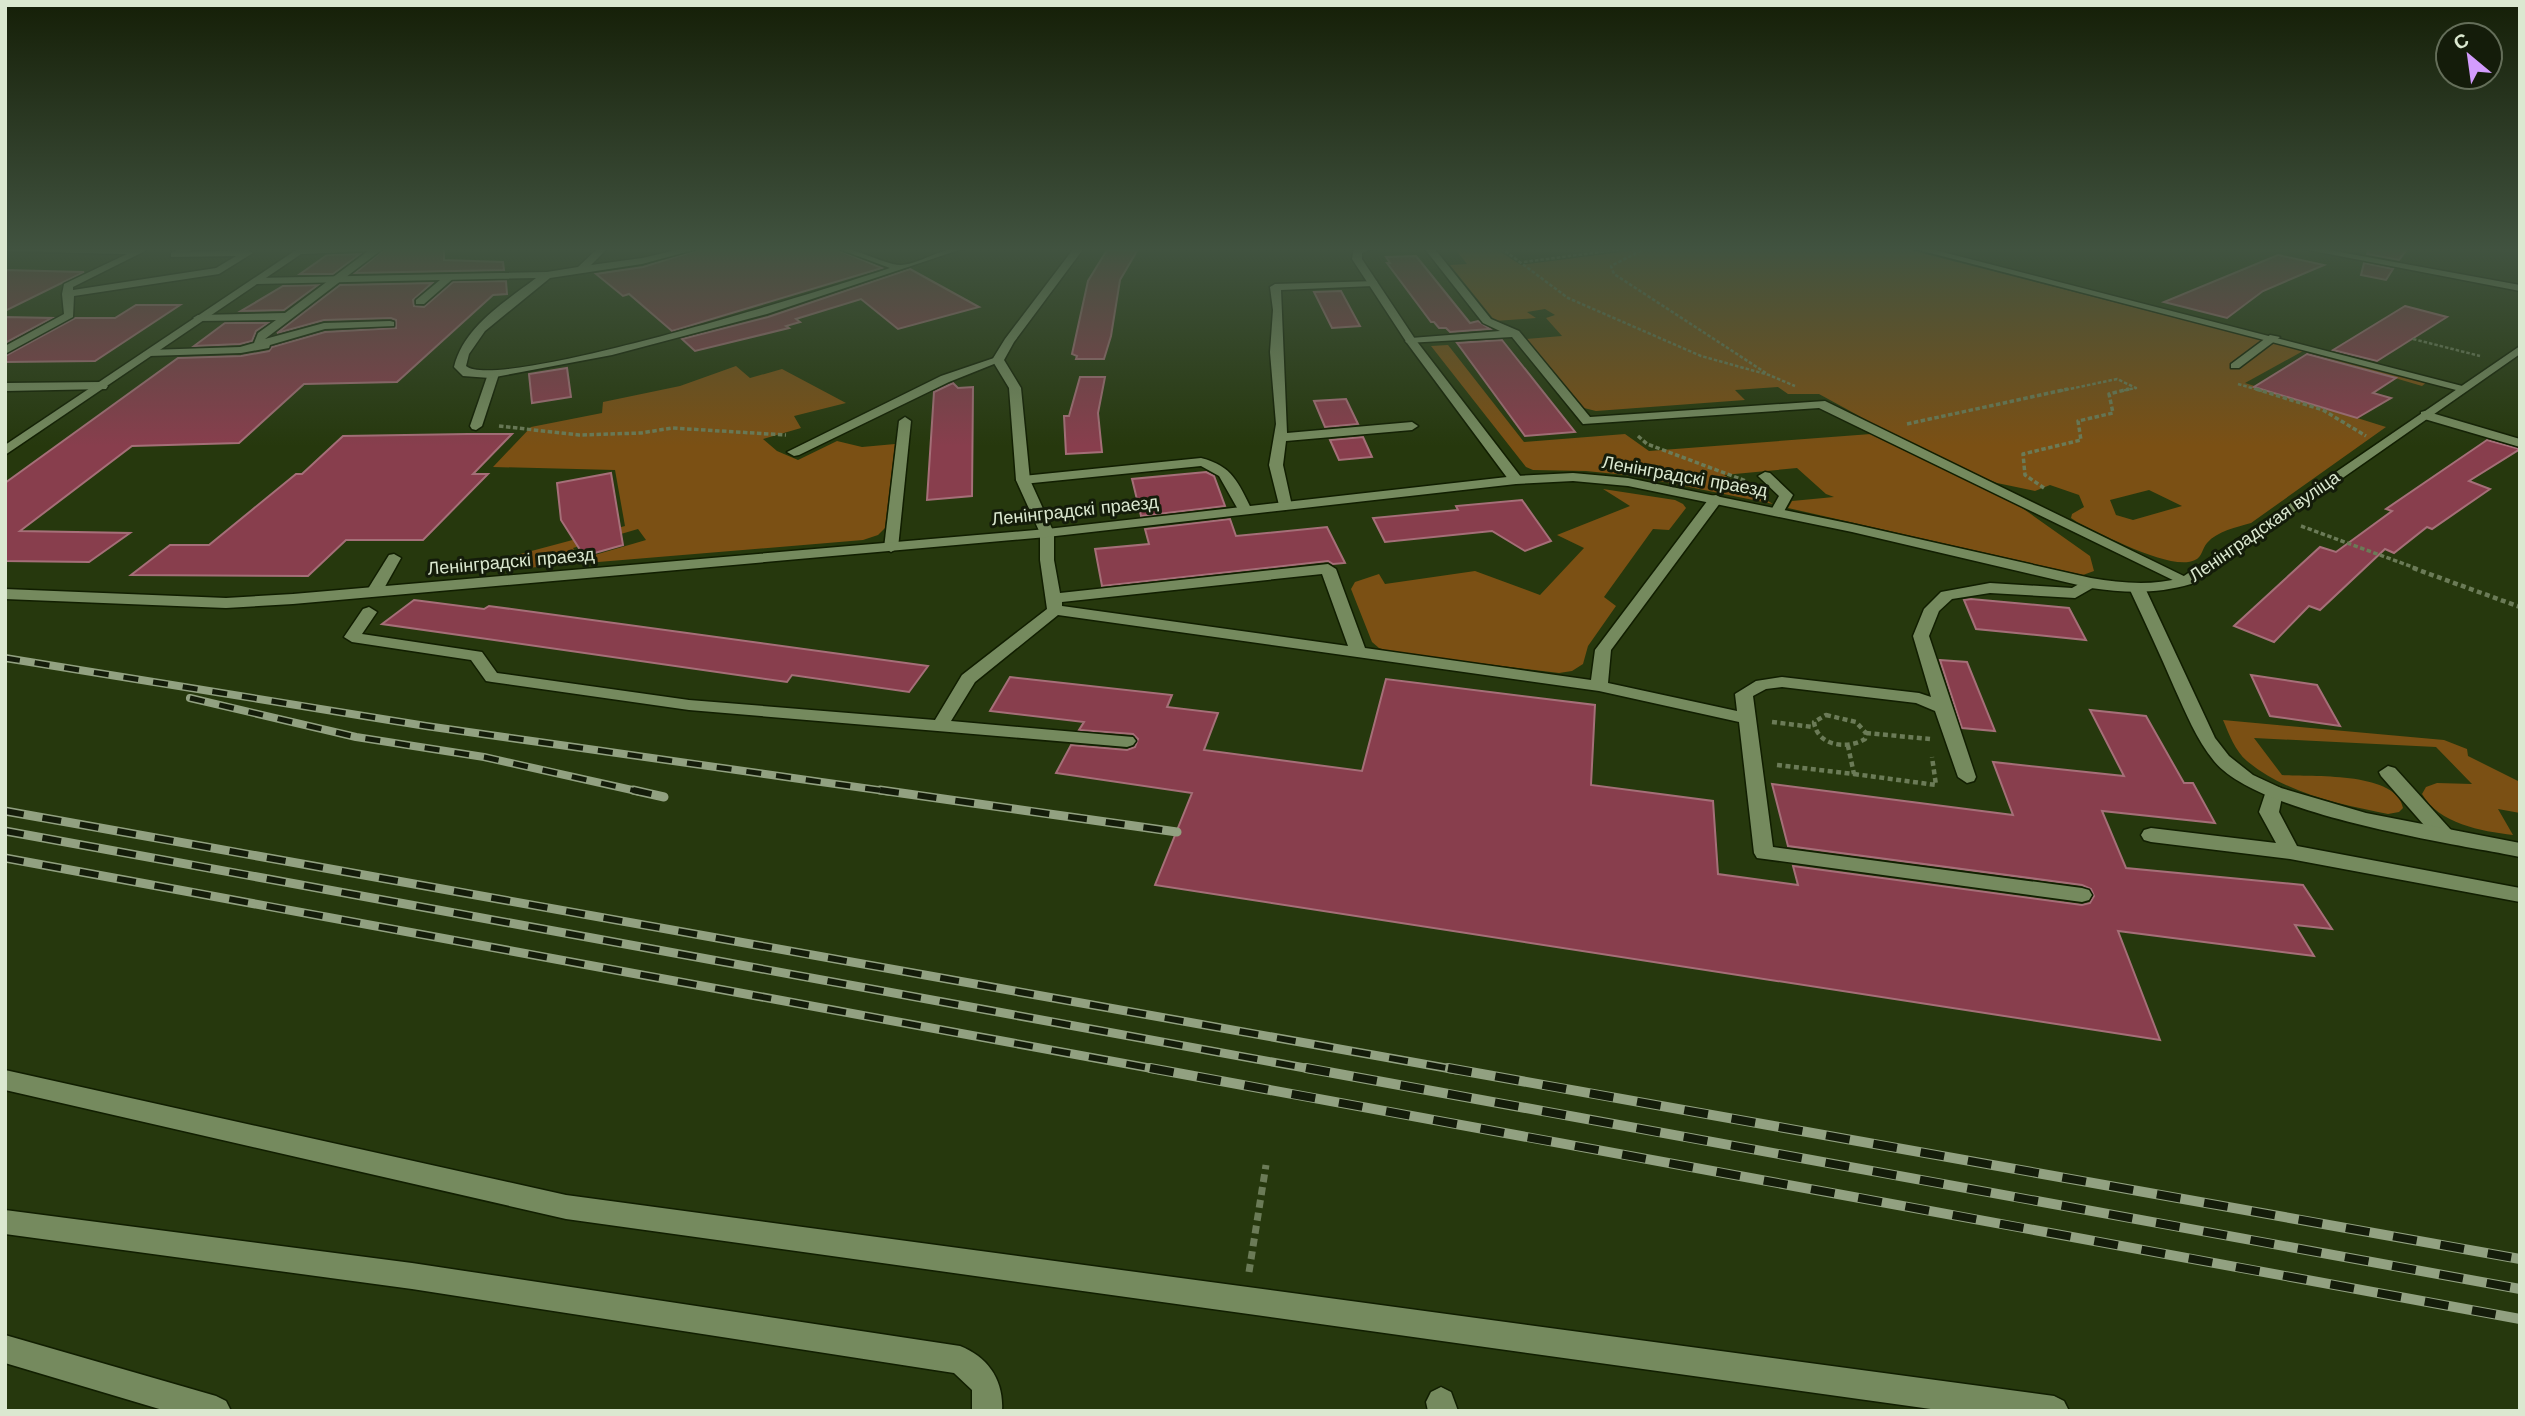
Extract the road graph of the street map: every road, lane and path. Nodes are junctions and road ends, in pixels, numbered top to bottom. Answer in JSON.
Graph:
{"nodes":[{"id":1,"x":69,"y":314,"type":"edge"},
{"id":2,"x":204,"y":314,"type":"edge"},
{"id":3,"x":291,"y":314,"type":"edge"},
{"id":4,"x":501,"y":314,"type":"edge"},
{"id":5,"x":755,"y":314,"type":"edge"},
{"id":6,"x":1029,"y":314,"type":"edge"},
{"id":7,"x":1278,"y":314,"type":"edge"},
{"id":8,"x":1393,"y":314,"type":"edge"},
{"id":9,"x":1482,"y":314,"type":"edge"},
{"id":10,"x":1604,"y":314,"type":"edge"},
{"id":11,"x":1676,"y":314,"type":"edge"},
{"id":12,"x":2182,"y":314,"type":"edge"},
{"id":13,"x":288,"y":316,"type":"junction"},
{"id":14,"x":198,"y":318,"type":"junction"},
{"id":15,"x":390,"y":324,"type":"dead end"},
{"id":16,"x":1515,"y":333,"type":"junction"},
{"id":17,"x":2274,"y":337,"type":"junction"},
{"id":18,"x":2413,"y":340,"type":"dead end"},
{"id":19,"x":1411,"y":341,"type":"junction"},
{"id":20,"x":264,"y":346,"type":"junction"},
{"id":21,"x":2520,"y":349,"type":"edge"},
{"id":22,"x":5,"y":351,"type":"edge"},
{"id":23,"x":149,"y":353,"type":"junction"},
{"id":24,"x":998,"y":360,"type":"junction"},
{"id":25,"x":2501,"y":362,"type":"junction"},
{"id":26,"x":2235,"y":366,"type":"joint"},
{"id":27,"x":493,"y":374,"type":"junction"},
{"id":28,"x":1769,"y":375,"type":"junction"},
{"id":29,"x":102,"y":386,"type":"junction"},
{"id":30,"x":5,"y":387,"type":"edge"},
{"id":31,"x":2464,"y":388,"type":"junction"},
{"id":32,"x":1821,"y":404,"type":"junction"},
{"id":33,"x":2425,"y":415,"type":"junction"},
{"id":34,"x":1621,"y":419,"type":"junction"},
{"id":35,"x":905,"y":421,"type":"dead end"},
{"id":36,"x":477,"y":424,"type":"joint"},
{"id":37,"x":1412,"y":426,"type":"dead end"},
{"id":38,"x":1875,"y":430,"type":"junction"},
{"id":39,"x":1279,"y":438,"type":"junction"},
{"id":40,"x":818,"y":440,"type":"junction"},
{"id":41,"x":2520,"y":443,"type":"edge"},
{"id":42,"x":2382,"y":445,"type":"junction"},
{"id":43,"x":5,"y":451,"type":"edge"},
{"id":44,"x":794,"y":452,"type":"dead end"},
{"id":45,"x":1765,"y":476,"type":"dead end"},
{"id":46,"x":1023,"y":480,"type":"junction"},
{"id":47,"x":1516,"y":480,"type":"junction"},
{"id":48,"x":1786,"y":495,"type":"junction"},
{"id":49,"x":1716,"y":499,"type":"junction"},
{"id":50,"x":1285,"y":506,"type":"junction"},
{"id":51,"x":1245,"y":510,"type":"junction"},
{"id":52,"x":1777,"y":512,"type":"junction"},
{"id":53,"x":2277,"y":517,"type":"junction"},
{"id":54,"x":2061,"y":521,"type":"junction"},
{"id":55,"x":1048,"y":533,"type":"junction"},
{"id":56,"x":891,"y":548,"type":"junction"},
{"id":57,"x":394,"y":558,"type":"dead end"},
{"id":58,"x":2186,"y":581,"type":"junction"},
{"id":59,"x":2091,"y":583,"type":"junction"},
{"id":60,"x":2138,"y":590,"type":"junction"},
{"id":61,"x":374,"y":592,"type":"junction"},
{"id":62,"x":5,"y":594,"type":"edge"},
{"id":63,"x":1054,"y":604,"type":"junction"},
{"id":64,"x":2520,"y":607,"type":"edge"},
{"id":65,"x":369,"y":612,"type":"dead end"},
{"id":66,"x":1360,"y":654,"type":"junction"},
{"id":67,"x":1599,"y":686,"type":"junction"},
{"id":68,"x":1943,"y":709,"type":"junction"},
{"id":69,"x":1752,"y":719,"type":"junction"},
{"id":70,"x":939,"y":727,"type":"junction"},
{"id":71,"x":1813,"y":727,"type":"junction"},
{"id":72,"x":1925,"y":727,"type":"dead end"},
{"id":73,"x":1866,"y":733,"type":"junction"},
{"id":74,"x":1930,"y":739,"type":"junction"},
{"id":75,"x":1127,"y":741,"type":"dead end"},
{"id":76,"x":1848,"y":746,"type":"junction"},
{"id":77,"x":1767,"y":764,"type":"dead end"},
{"id":78,"x":2388,"y":772,"type":"dead end"},
{"id":79,"x":1854,"y":774,"type":"junction"},
{"id":80,"x":1967,"y":777,"type":"dead end"},
{"id":81,"x":2274,"y":792,"type":"junction"},
{"id":82,"x":2151,"y":835,"type":"dead end"},
{"id":83,"x":2444,"y":835,"type":"junction"},
{"id":84,"x":2520,"y":850,"type":"edge"},
{"id":85,"x":2290,"y":852,"type":"junction"},
{"id":86,"x":2082,"y":895,"type":"dead end"},
{"id":87,"x":2520,"y":895,"type":"edge"},
{"id":88,"x":5,"y":1080,"type":"edge"},
{"id":89,"x":1266,"y":1165,"type":"dead end"},
{"id":90,"x":5,"y":1222,"type":"edge"},
{"id":91,"x":1245,"y":1301,"type":"junction"},
{"id":92,"x":5,"y":1349,"type":"edge"},
{"id":93,"x":216,"y":1411,"type":"edge"},
{"id":94,"x":987,"y":1411,"type":"edge"},
{"id":95,"x":2054,"y":1411,"type":"edge"}],
"edges":[{"from":1,"to":22,"type":"street"},
{"from":2,"to":14,"type":"street"},
{"from":3,"to":13,"type":"street"},
{"from":4,"to":27,"type":"street"},
{"from":5,"to":27,"type":"street"},
{"from":6,"to":24,"type":"street"},
{"from":7,"to":39,"type":"street"},
{"from":8,"to":19,"type":"street"},
{"from":9,"to":16,"type":"street"},
{"from":10,"to":28,"type":"path"},
{"from":11,"to":28,"type":"path"},
{"from":12,"to":17,"type":"street"},
{"from":13,"to":14,"type":"street"},
{"from":13,"to":20,"type":"street"},
{"from":14,"to":23,"type":"street"},
{"from":15,"to":20,"type":"street"},
{"from":16,"to":19,"type":"street"},
{"from":16,"to":34,"type":"street"},
{"from":17,"to":26,"type":"street"},
{"from":17,"to":31,"type":"street"},
{"from":18,"to":25,"type":"path"},
{"from":19,"to":47,"type":"street"},
{"from":20,"to":23,"type":"street"},
{"from":21,"to":25,"type":"street","name":"Ленінградская вуліца"},
{"from":23,"to":29,"type":"street"},
{"from":24,"to":40,"type":"street"},
{"from":24,"to":46,"type":"street"},
{"from":25,"to":31,"type":"street","name":"Ленінградская вуліца"},
{"from":26,"to":42,"type":"path"},
{"from":27,"to":36,"type":"street"},
{"from":28,"to":32,"type":"path"},
{"from":29,"to":30,"type":"street"},
{"from":29,"to":43,"type":"street"},
{"from":31,"to":33,"type":"street","name":"Ленінградская вуліца"},
{"from":32,"to":34,"type":"street"},
{"from":32,"to":38,"type":"street"},
{"from":33,"to":41,"type":"street"},
{"from":33,"to":42,"type":"street","name":"Ленінградская вуліца"},
{"from":34,"to":48,"type":"path"},
{"from":35,"to":56,"type":"street"},
{"from":36,"to":40,"type":"path"},
{"from":37,"to":39,"type":"street"},
{"from":38,"to":54,"type":"street"},
{"from":38,"to":54,"type":"path"},
{"from":39,"to":50,"type":"street"},
{"from":40,"to":44,"type":"street"},
{"from":42,"to":53,"type":"street","name":"Ленінградская вуліца"},
{"from":45,"to":48,"type":"street"},
{"from":46,"to":51,"type":"street"},
{"from":46,"to":55,"type":"street"},
{"from":47,"to":49,"type":"street","name":"Ленінградскі праезд"},
{"from":47,"to":50,"type":"street","name":"Ленінградскі праезд"},
{"from":48,"to":52,"type":"street"},
{"from":49,"to":52,"type":"street","name":"Ленінградскі праезд"},
{"from":49,"to":67,"type":"street"},
{"from":50,"to":51,"type":"street","name":"Ленінградскі праезд"},
{"from":51,"to":55,"type":"street","name":"Ленінградскі праезд"},
{"from":52,"to":59,"type":"street","name":"Ленінградскі праезд"},
{"from":53,"to":58,"type":"street","name":"Ленінградская вуліца"},
{"from":53,"to":64,"type":"path"},
{"from":54,"to":58,"type":"street"},
{"from":55,"to":56,"type":"street","name":"Ленінградскі праезд"},
{"from":55,"to":63,"type":"street"},
{"from":56,"to":61,"type":"street","name":"Ленінградскі праезд"},
{"from":57,"to":61,"type":"street"},
{"from":58,"to":60,"type":"street","name":"Ленінградская вуліца"},
{"from":59,"to":60,"type":"street","name":"Ленінградскі праезд"},
{"from":59,"to":68,"type":"street"},
{"from":60,"to":81,"type":"street"},
{"from":61,"to":62,"type":"street","name":"Ленінградскі праезд"},
{"from":63,"to":66,"type":"street"},
{"from":63,"to":66,"type":"street"},
{"from":63,"to":70,"type":"street"},
{"from":65,"to":70,"type":"street"},
{"from":66,"to":67,"type":"street"},
{"from":67,"to":69,"type":"street"},
{"from":68,"to":69,"type":"street"},
{"from":68,"to":80,"type":"street"},
{"from":69,"to":71,"type":"path"},
{"from":69,"to":86,"type":"street"},
{"from":70,"to":75,"type":"street"},
{"from":71,"to":73,"type":"path"},
{"from":71,"to":76,"type":"path"},
{"from":72,"to":74,"type":"path"},
{"from":73,"to":74,"type":"path"},
{"from":73,"to":76,"type":"path"},
{"from":74,"to":79,"type":"path"},
{"from":76,"to":79,"type":"path"},
{"from":77,"to":79,"type":"path"},
{"from":78,"to":83,"type":"street"},
{"from":81,"to":83,"type":"street"},
{"from":81,"to":85,"type":"street"},
{"from":82,"to":85,"type":"street"},
{"from":83,"to":84,"type":"street"},
{"from":85,"to":87,"type":"street"},
{"from":88,"to":91,"type":"street"},
{"from":89,"to":91,"type":"path"},
{"from":90,"to":94,"type":"street"},
{"from":91,"to":95,"type":"street"},
{"from":92,"to":93,"type":"street"}]}
